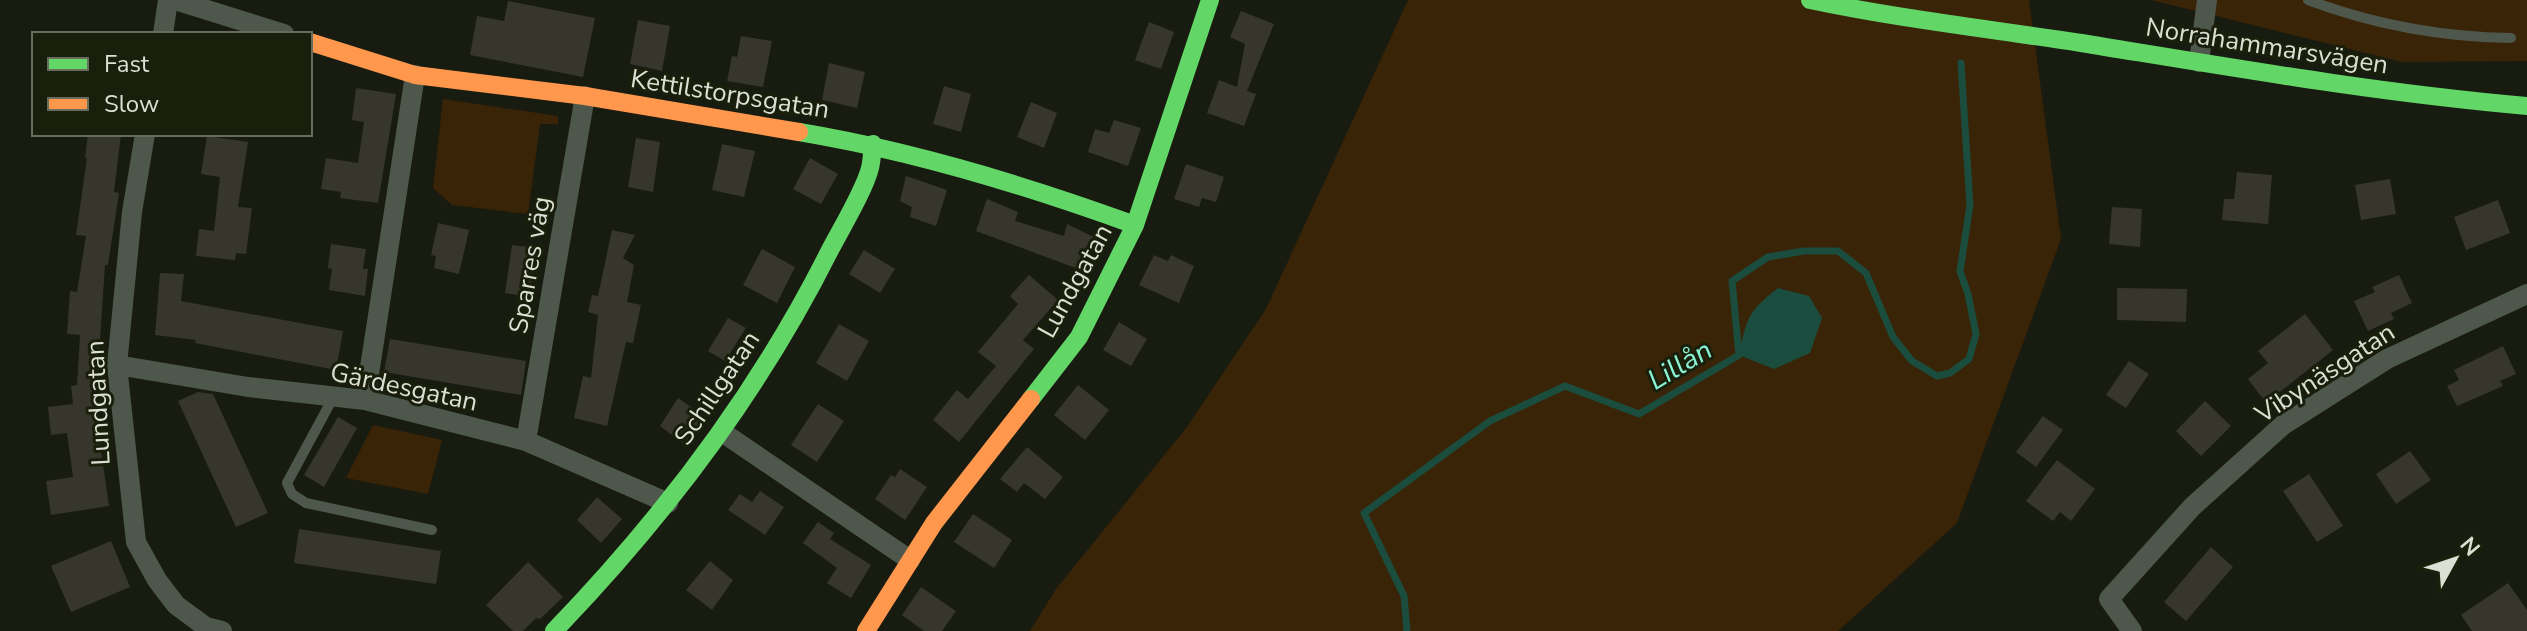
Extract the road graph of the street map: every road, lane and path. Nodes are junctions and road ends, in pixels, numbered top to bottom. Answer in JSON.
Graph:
{"nodes":[{"id":1,"x":168,"y":0,"type":"edge"},
{"id":2,"x":175,"y":0,"type":"edge"},
{"id":3,"x":1210,"y":0,"type":"edge"},
{"id":4,"x":1810,"y":0,"type":"edge"},
{"id":5,"x":2207,"y":0,"type":"edge"},
{"id":6,"x":2308,"y":0,"type":"edge"},
{"id":7,"x":163,"y":32,"type":"edge"},
{"id":8,"x":278,"y":32,"type":"edge"},
{"id":9,"x":2511,"y":38,"type":"dead end"},
{"id":10,"x":312,"y":43,"type":"edge"},
{"id":11,"x":2199,"y":62,"type":"junction"},
{"id":12,"x":415,"y":75,"type":"junction"},
{"id":13,"x":585,"y":96,"type":"junction"},
{"id":14,"x":2527,"y":106,"type":"edge"},
{"id":15,"x":145,"y":136,"type":"edge"},
{"id":16,"x":873,"y":144,"type":"junction"},
{"id":17,"x":1135,"y":225,"type":"junction"},
{"id":18,"x":2527,"y":294,"type":"edge"},
{"id":19,"x":117,"y":365,"type":"junction"},
{"id":20,"x":334,"y":396,"type":"junction"},
{"id":21,"x":365,"y":400,"type":"junction"},
{"id":22,"x":722,"y":432,"type":"junction"},
{"id":23,"x":526,"y":441,"type":"junction"},
{"id":24,"x":668,"y":503,"type":"junction"},
{"id":25,"x":432,"y":530,"type":"dead end"},
{"id":26,"x":910,"y":560,"type":"junction"},
{"id":27,"x":222,"y":631,"type":"edge"},
{"id":28,"x":554,"y":631,"type":"edge"},
{"id":29,"x":866,"y":631,"type":"edge"},
{"id":30,"x":2132,"y":631,"type":"edge"}],
"edges":[{"from":1,"to":7,"type":"street"},
{"from":2,"to":8,"type":"street"},
{"from":3,"to":17,"type":"street","name":"Lundgatan"},
{"from":4,"to":11,"type":"street","name":"Norrahammarsvägen"},
{"from":5,"to":11,"type":"street"},
{"from":6,"to":9,"type":"lane"},
{"from":10,"to":12,"type":"street","name":"Kettilstorpsgatan"},
{"from":11,"to":14,"type":"street","name":"Norrahammarsvägen"},
{"from":12,"to":13,"type":"street","name":"Kettilstorpsgatan"},
{"from":12,"to":21,"type":"street"},
{"from":13,"to":16,"type":"street","name":"Kettilstorpsgatan"},
{"from":13,"to":23,"type":"street","name":"Sparres väg"},
{"from":15,"to":19,"type":"street","name":"Lundgatan"},
{"from":16,"to":17,"type":"street","name":"Kettilstorpsgatan"},
{"from":16,"to":22,"type":"street","name":"Schillgatan"},
{"from":17,"to":26,"type":"street","name":"Lundgatan"},
{"from":18,"to":30,"type":"street","name":"Vibynäsgatan"},
{"from":19,"to":20,"type":"street","name":"Gärdesgatan"},
{"from":19,"to":27,"type":"street","name":"Lundgatan"},
{"from":20,"to":21,"type":"street","name":"Gärdesgatan"},
{"from":20,"to":25,"type":"lane"},
{"from":21,"to":23,"type":"street","name":"Gärdesgatan"},
{"from":22,"to":24,"type":"street","name":"Schillgatan"},
{"from":22,"to":26,"type":"street"},
{"from":23,"to":24,"type":"street","name":"Gärdesgatan"},
{"from":24,"to":28,"type":"street","name":"Schillgatan"},
{"from":26,"to":29,"type":"street","name":"Lundgatan"}]}
